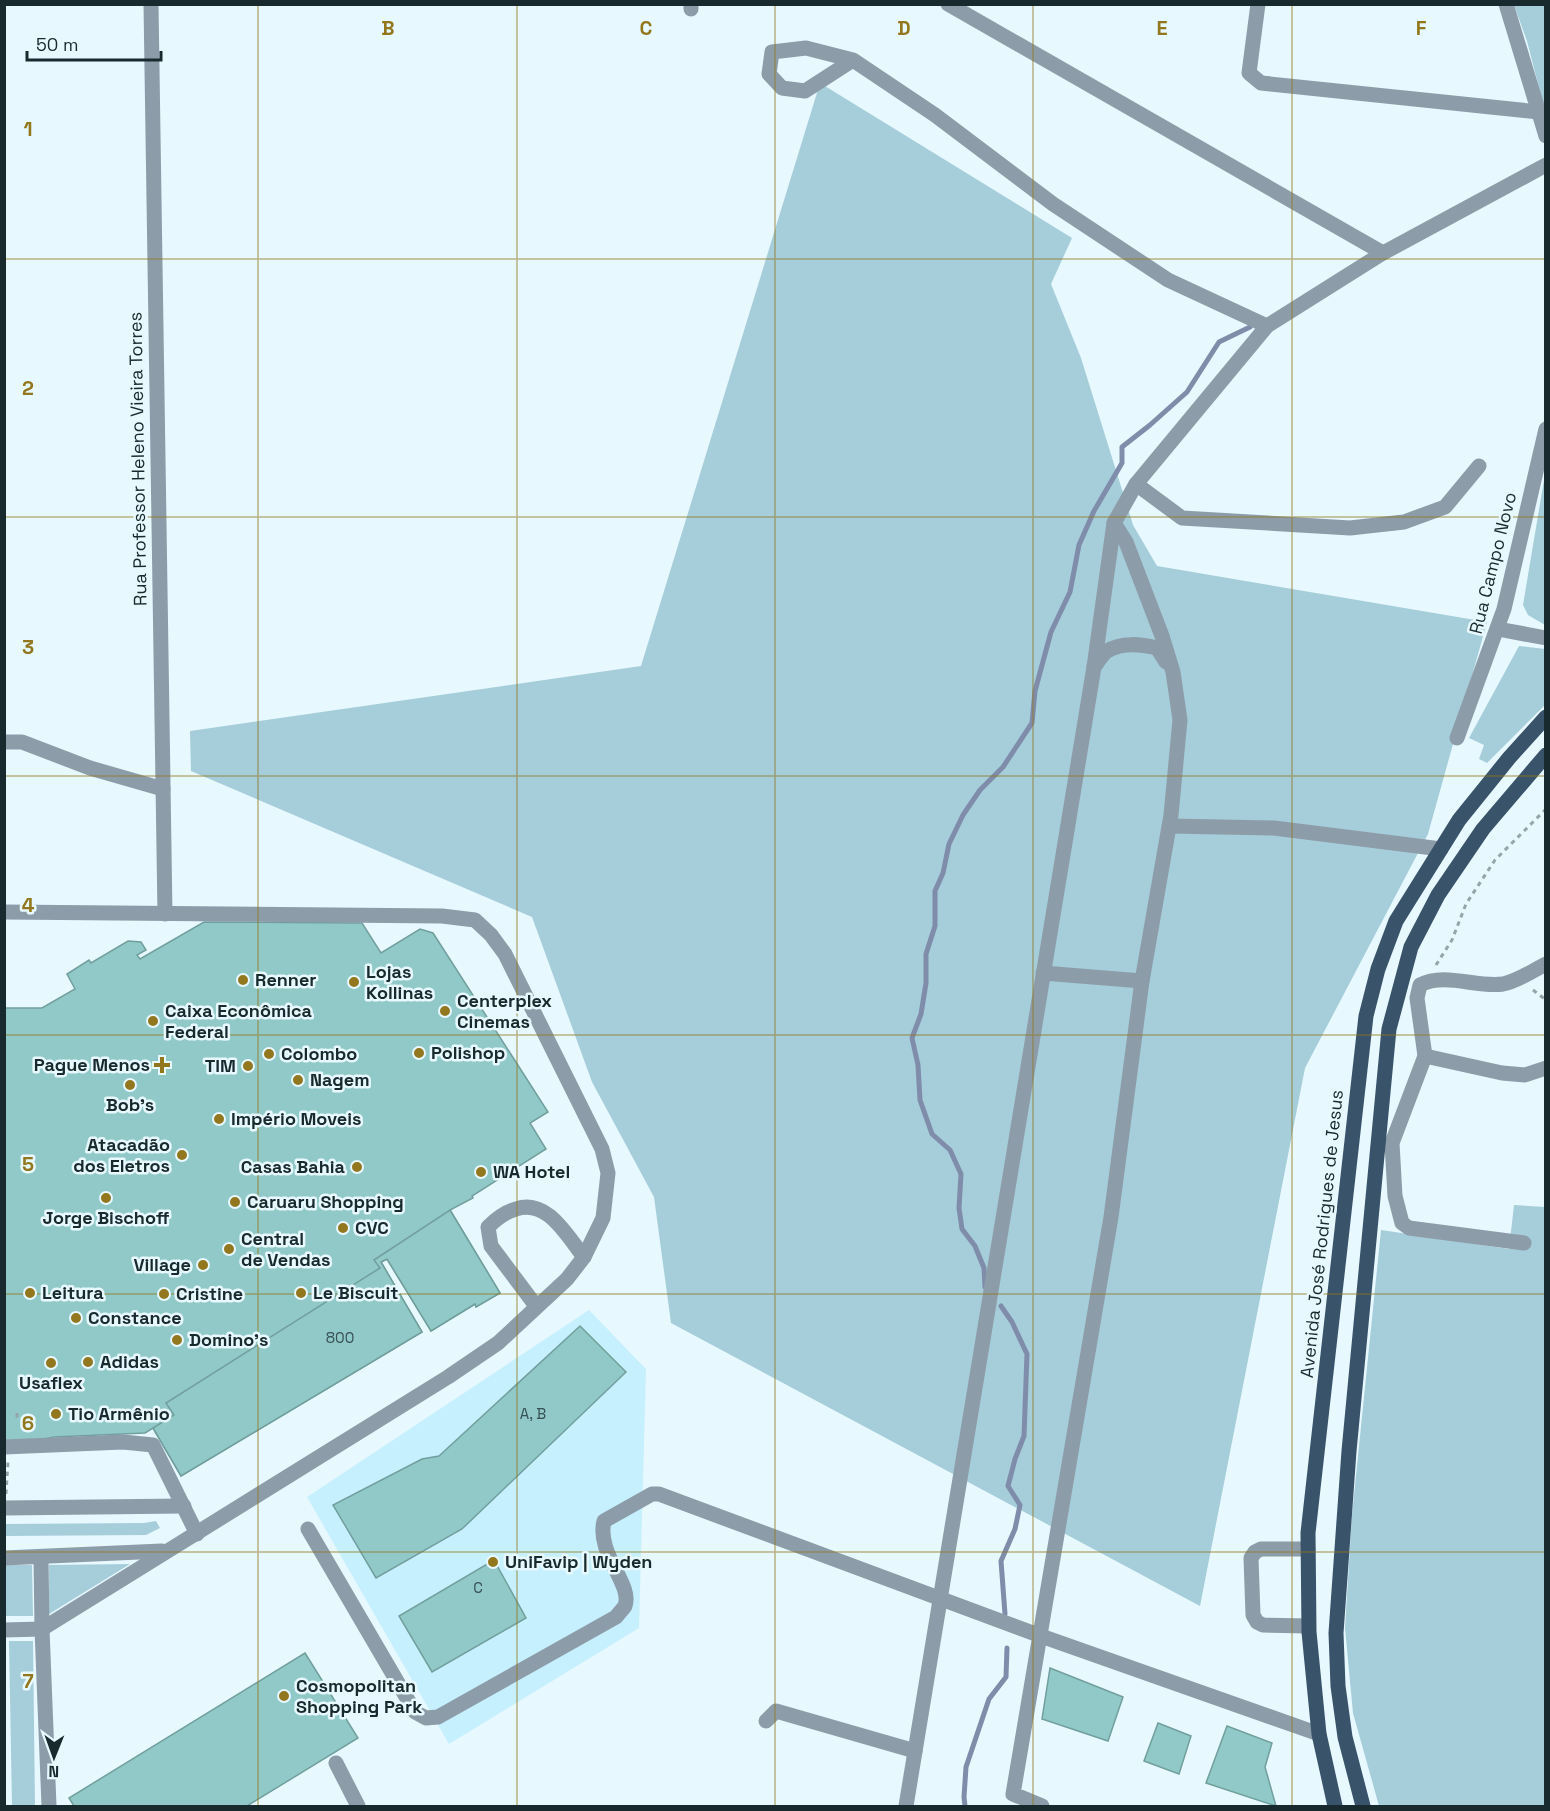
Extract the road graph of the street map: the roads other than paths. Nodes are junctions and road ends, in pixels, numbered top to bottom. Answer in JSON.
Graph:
{"nodes":[{"id":1,"x":151,"y":4,"type":"edge"},
{"id":2,"x":948,"y":4,"type":"edge"},
{"id":3,"x":1258,"y":4,"type":"edge"},
{"id":4,"x":1506,"y":4,"type":"edge"},
{"id":5,"x":853,"y":60,"type":"junction"},
{"id":6,"x":1539,"y":112,"type":"junction"},
{"id":7,"x":1545,"y":136,"type":"edge"},
{"id":8,"x":1545,"y":165,"type":"edge"},
{"id":9,"x":1383,"y":253,"type":"junction"},
{"id":10,"x":1268,"y":326,"type":"junction"},
{"id":11,"x":1545,"y":429,"type":"edge"},
{"id":12,"x":1479,"y":466,"type":"dead end"},
{"id":13,"x":1136,"y":484,"type":"junction"},
{"id":14,"x":1114,"y":523,"type":"junction"},
{"id":15,"x":1498,"y":628,"type":"junction"},
{"id":16,"x":1545,"y":638,"type":"edge"},
{"id":17,"x":1094,"y":667,"type":"junction"},
{"id":18,"x":1173,"y":672,"type":"junction"},
{"id":19,"x":1545,"y":717,"type":"edge"},
{"id":20,"x":1456,"y":738,"type":"dead end"},
{"id":21,"x":4,"y":742,"type":"edge"},
{"id":22,"x":1545,"y":755,"type":"edge"},
{"id":23,"x":163,"y":789,"type":"junction"},
{"id":24,"x":1170,"y":826,"type":"junction"},
{"id":25,"x":1441,"y":849,"type":"junction"},
{"id":26,"x":4,"y":912,"type":"edge"},
{"id":27,"x":165,"y":914,"type":"junction"},
{"id":28,"x":1545,"y":963,"type":"edge"},
{"id":29,"x":1043,"y":973,"type":"junction"},
{"id":30,"x":1142,"y":981,"type":"junction"},
{"id":31,"x":1425,"y":1056,"type":"junction"},
{"id":32,"x":1545,"y":1068,"type":"edge"},
{"id":33,"x":1385,"y":1143,"type":"junction"},
{"id":34,"x":1524,"y":1243,"type":"dead end"},
{"id":35,"x":584,"y":1257,"type":"junction"},
{"id":36,"x":536,"y":1306,"type":"junction"},
{"id":37,"x":4,"y":1447,"type":"edge"},
{"id":38,"x":184,"y":1506,"type":"junction"},
{"id":39,"x":4,"y":1508,"type":"edge"},
{"id":40,"x":308,"y":1529,"type":"dead end"},
{"id":41,"x":197,"y":1534,"type":"junction"},
{"id":42,"x":1308,"y":1549,"type":"junction"},
{"id":43,"x":165,"y":1551,"type":"junction"},
{"id":44,"x":41,"y":1557,"type":"junction"},
{"id":45,"x":4,"y":1558,"type":"edge"},
{"id":46,"x":941,"y":1599,"type":"junction"},
{"id":47,"x":1308,"y":1626,"type":"junction"},
{"id":48,"x":42,"y":1629,"type":"junction"},
{"id":49,"x":4,"y":1630,"type":"edge"},
{"id":50,"x":1041,"y":1636,"type":"junction"},
{"id":51,"x":766,"y":1721,"type":"dead end"},
{"id":52,"x":1319,"y":1734,"type":"junction"},
{"id":53,"x":915,"y":1751,"type":"junction"},
{"id":54,"x":336,"y":1763,"type":"dead end"},
{"id":55,"x":1013,"y":1800,"type":"edge"},
{"id":56,"x":49,"y":1806,"type":"edge"},
{"id":57,"x":358,"y":1806,"type":"edge"},
{"id":58,"x":906,"y":1806,"type":"edge"},
{"id":59,"x":1042,"y":1806,"type":"edge"},
{"id":60,"x":1335,"y":1806,"type":"edge"},
{"id":61,"x":1363,"y":1806,"type":"edge"}],
"edges":[{"from":1,"to":23,"type":"street","name":"Rua Professor Heleno Vieira Torres"},
{"from":2,"to":9,"type":"street"},
{"from":3,"to":6,"type":"street"},
{"from":4,"to":6,"type":"street"},
{"from":5,"to":5,"type":"street"},
{"from":5,"to":10,"type":"street"},
{"from":6,"to":7,"type":"street"},
{"from":8,"to":9,"type":"street"},
{"from":9,"to":10,"type":"street"},
{"from":10,"to":13,"type":"street"},
{"from":11,"to":15,"type":"street","name":"Rua Campo Novo"},
{"from":12,"to":13,"type":"street"},
{"from":13,"to":14,"type":"street"},
{"from":14,"to":17,"type":"street"},
{"from":14,"to":18,"type":"street"},
{"from":15,"to":16,"type":"street"},
{"from":15,"to":20,"type":"street","name":"Rua Campo Novo"},
{"from":17,"to":18,"type":"street"},
{"from":17,"to":29,"type":"street"},
{"from":18,"to":24,"type":"street"},
{"from":19,"to":25,"type":"main road","name":"Avenida José Rodrigues de Jesus"},
{"from":21,"to":23,"type":"street"},
{"from":22,"to":33,"type":"main road"},
{"from":23,"to":27,"type":"street","name":"Rua Professor Heleno Vieira Torres"},
{"from":24,"to":25,"type":"street"},
{"from":24,"to":30,"type":"street"},
{"from":25,"to":42,"type":"main road","name":"Avenida José Rodrigues de Jesus"},
{"from":26,"to":27,"type":"street"},
{"from":27,"to":35,"type":"street"},
{"from":28,"to":31,"type":"street"},
{"from":29,"to":30,"type":"street"},
{"from":29,"to":46,"type":"street"},
{"from":30,"to":50,"type":"street"},
{"from":31,"to":32,"type":"street"},
{"from":31,"to":33,"type":"street"},
{"from":33,"to":34,"type":"street"},
{"from":33,"to":61,"type":"main road"},
{"from":35,"to":36,"type":"street"},
{"from":35,"to":36,"type":"street"},
{"from":36,"to":41,"type":"street"},
{"from":37,"to":38,"type":"street"},
{"from":38,"to":39,"type":"street"},
{"from":38,"to":41,"type":"street"},
{"from":40,"to":46,"type":"street"},
{"from":41,"to":43,"type":"street"},
{"from":42,"to":47,"type":"main road","name":"Avenida José Rodrigues de Jesus"},
{"from":42,"to":47,"type":"street"},
{"from":43,"to":44,"type":"street"},
{"from":43,"to":48,"type":"street"},
{"from":44,"to":45,"type":"street"},
{"from":44,"to":48,"type":"street"},
{"from":46,"to":50,"type":"street"},
{"from":46,"to":53,"type":"street"},
{"from":47,"to":52,"type":"main road","name":"Avenida José Rodrigues de Jesus"},
{"from":48,"to":49,"type":"street"},
{"from":48,"to":56,"type":"street"},
{"from":50,"to":52,"type":"street"},
{"from":50,"to":55,"type":"street"},
{"from":51,"to":53,"type":"street"},
{"from":52,"to":60,"type":"main road","name":"Avenida José Rodrigues de Jesus"},
{"from":53,"to":58,"type":"street"},
{"from":54,"to":57,"type":"street"},
{"from":55,"to":59,"type":"street"}]}
